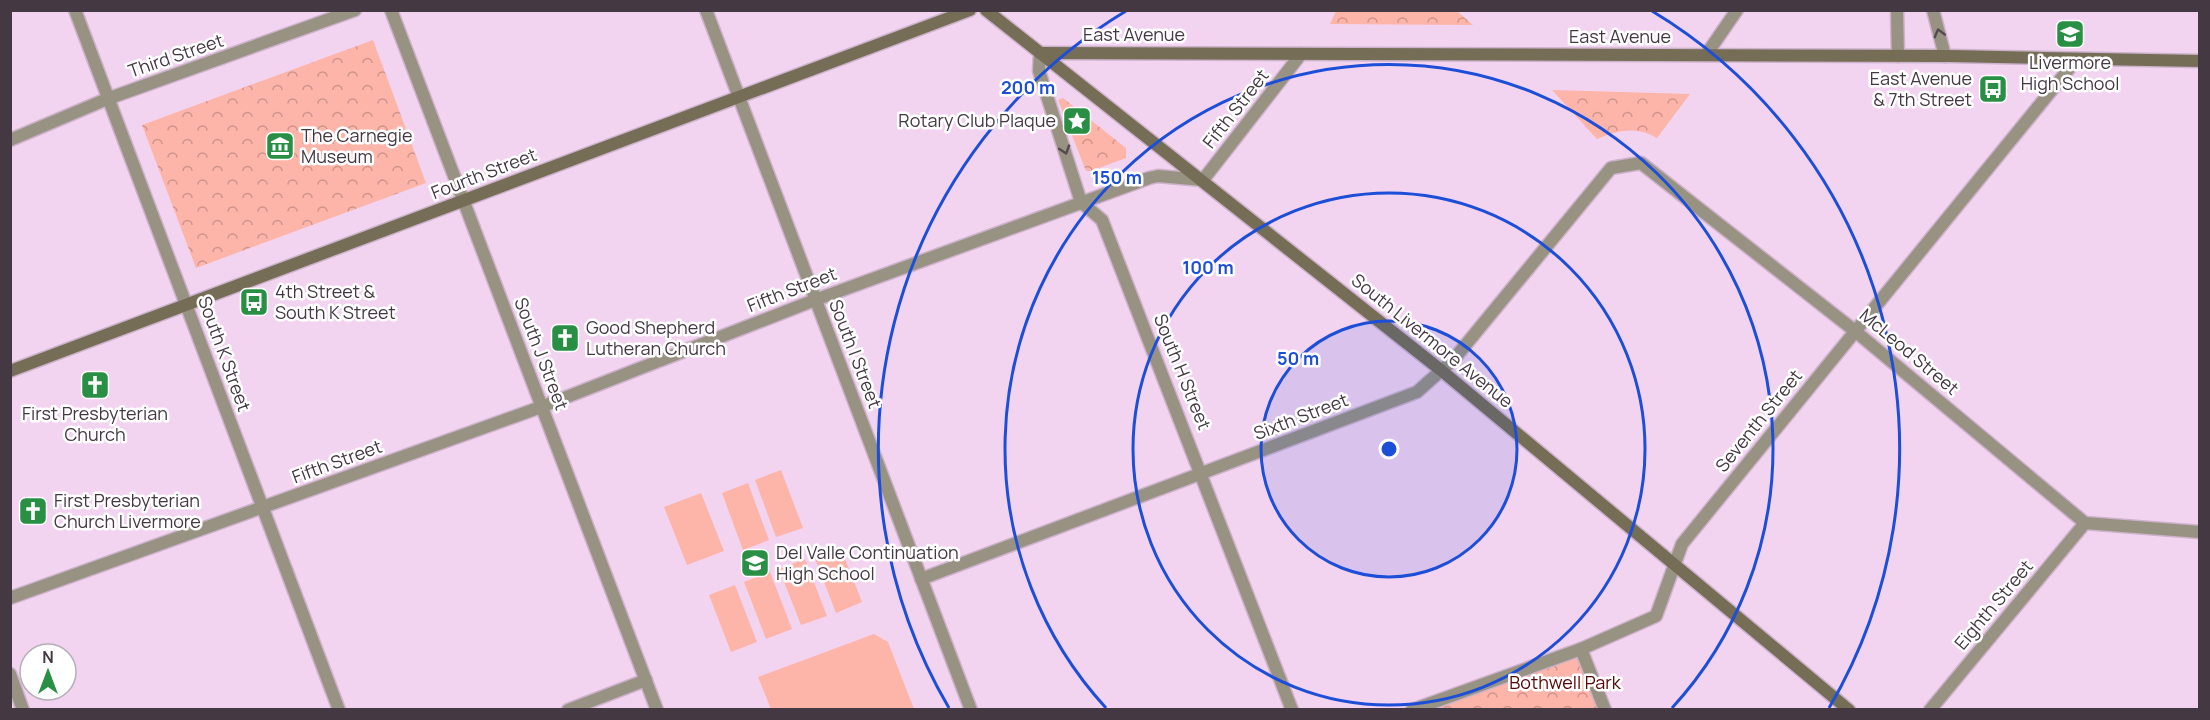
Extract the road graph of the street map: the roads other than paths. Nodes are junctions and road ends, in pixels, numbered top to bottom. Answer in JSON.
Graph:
{"nodes":[{"id":1,"x":75,"y":10,"type":"edge"},
{"id":2,"x":355,"y":10,"type":"edge"},
{"id":3,"x":392,"y":10,"type":"edge"},
{"id":4,"x":706,"y":10,"type":"edge"},
{"id":5,"x":970,"y":10,"type":"edge"},
{"id":6,"x":986,"y":10,"type":"edge"},
{"id":7,"x":1737,"y":10,"type":"edge"},
{"id":8,"x":1897,"y":10,"type":"edge"},
{"id":9,"x":1933,"y":10,"type":"edge"},
{"id":10,"x":1040,"y":53,"type":"junction"},
{"id":11,"x":1301,"y":54,"type":"junction"},
{"id":12,"x":1706,"y":55,"type":"junction"},
{"id":13,"x":1898,"y":56,"type":"junction"},
{"id":14,"x":1946,"y":56,"type":"junction"},
{"id":15,"x":2077,"y":59,"type":"junction"},
{"id":16,"x":2199,"y":61,"type":"edge"},
{"id":17,"x":739,"y":98,"type":"junction"},
{"id":18,"x":107,"y":99,"type":"junction"},
{"id":19,"x":10,"y":140,"type":"edge"},
{"id":20,"x":1611,"y":168,"type":"joint"},
{"id":21,"x":1203,"y":180,"type":"junction"},
{"id":22,"x":464,"y":201,"type":"junction"},
{"id":23,"x":1081,"y":202,"type":"junction"},
{"id":24,"x":815,"y":300,"type":"junction"},
{"id":25,"x":187,"y":305,"type":"junction"},
{"id":26,"x":1856,"y":331,"type":"junction"},
{"id":27,"x":10,"y":371,"type":"edge"},
{"id":28,"x":1442,"y":371,"type":"junction"},
{"id":29,"x":542,"y":407,"type":"junction"},
{"id":30,"x":1202,"y":474,"type":"junction"},
{"id":31,"x":262,"y":508,"type":"junction"},
{"id":32,"x":2085,"y":523,"type":"junction"},
{"id":33,"x":2199,"y":531,"type":"edge"},
{"id":34,"x":1674,"y":566,"type":"junction"},
{"id":35,"x":921,"y":579,"type":"junction"},
{"id":36,"x":10,"y":598,"type":"edge"},
{"id":37,"x":1581,"y":649,"type":"junction"},
{"id":38,"x":10,"y":674,"type":"edge"},
{"id":39,"x":646,"y":680,"type":"junction"},
{"id":40,"x":23,"y":710,"type":"edge"},
{"id":41,"x":339,"y":710,"type":"edge"},
{"id":42,"x":568,"y":710,"type":"edge"},
{"id":43,"x":657,"y":710,"type":"edge"},
{"id":44,"x":970,"y":710,"type":"edge"},
{"id":45,"x":1292,"y":710,"type":"edge"},
{"id":46,"x":1412,"y":710,"type":"edge"},
{"id":47,"x":1605,"y":710,"type":"edge"},
{"id":48,"x":1849,"y":710,"type":"edge"},
{"id":49,"x":1930,"y":710,"type":"edge"}],
"edges":[{"from":1,"to":18,"type":"street","name":"South K Street"},
{"from":2,"to":18,"type":"street","name":"Third Street"},
{"from":3,"to":22,"type":"street","name":"South J Street"},
{"from":4,"to":17,"type":"street","name":"South I Street"},
{"from":5,"to":17,"type":"main road","name":"Fourth Street"},
{"from":6,"to":10,"type":"main road","name":"South Livermore Avenue"},
{"from":7,"to":12,"type":"street"},
{"from":8,"to":13,"type":"street"},
{"from":14,"to":9,"type":"street","one_way":true},
{"from":10,"to":11,"type":"main road","name":"East Avenue"},
{"from":10,"to":21,"type":"main road","name":"South Livermore Avenue"},
{"from":10,"to":23,"type":"street","name":"South H Street","one_way":true},
{"from":11,"to":12,"type":"main road","name":"East Avenue"},
{"from":11,"to":21,"type":"street","name":"Fifth Street"},
{"from":12,"to":13,"type":"main road","name":"East Avenue"},
{"from":13,"to":14,"type":"main road","name":"East Avenue"},
{"from":14,"to":15,"type":"main road","name":"East Avenue"},
{"from":15,"to":16,"type":"main road","name":"East Avenue"},
{"from":15,"to":26,"type":"street","name":"Seventh Street"},
{"from":17,"to":22,"type":"main road","name":"Fourth Street"},
{"from":17,"to":24,"type":"street","name":"South I Street"},
{"from":18,"to":19,"type":"street","name":"Third Street"},
{"from":18,"to":25,"type":"street","name":"South K Street"},
{"from":20,"to":26,"type":"street","name":"McLeod Street"},
{"from":20,"to":28,"type":"street","name":"Sixth Street"},
{"from":21,"to":23,"type":"street","name":"Fifth Street"},
{"from":21,"to":28,"type":"main road","name":"South Livermore Avenue"},
{"from":22,"to":25,"type":"main road","name":"Fourth Street"},
{"from":22,"to":29,"type":"street","name":"South J Street"},
{"from":23,"to":24,"type":"street","name":"Fifth Street"},
{"from":23,"to":30,"type":"street","name":"South H Street"},
{"from":24,"to":29,"type":"street","name":"Fifth Street"},
{"from":24,"to":35,"type":"street","name":"South I Street"},
{"from":25,"to":27,"type":"main road","name":"Fourth Street"},
{"from":25,"to":31,"type":"street","name":"South K Street"},
{"from":26,"to":32,"type":"street","name":"McLeod Street"},
{"from":26,"to":34,"type":"street","name":"Seventh Street"},
{"from":28,"to":30,"type":"street","name":"Sixth Street"},
{"from":28,"to":34,"type":"main road","name":"South Livermore Avenue"},
{"from":29,"to":31,"type":"street","name":"Fifth Street"},
{"from":29,"to":39,"type":"street","name":"South J Street"},
{"from":30,"to":35,"type":"street","name":"Sixth Street"},
{"from":30,"to":45,"type":"street","name":"South H Street"},
{"from":31,"to":36,"type":"street","name":"Fifth Street"},
{"from":31,"to":41,"type":"street","name":"South K Street"},
{"from":32,"to":33,"type":"street"},
{"from":32,"to":49,"type":"street","name":"Eighth Street"},
{"from":34,"to":37,"type":"street","name":"Seventh Street"},
{"from":34,"to":48,"type":"main road","name":"South Livermore Avenue"},
{"from":35,"to":44,"type":"street","name":"South I Street"},
{"from":37,"to":46,"type":"street","name":"Seventh Street"},
{"from":37,"to":47,"type":"street"},
{"from":38,"to":40,"type":"street"},
{"from":39,"to":42,"type":"street"},
{"from":39,"to":43,"type":"street","name":"South J Street"}]}
